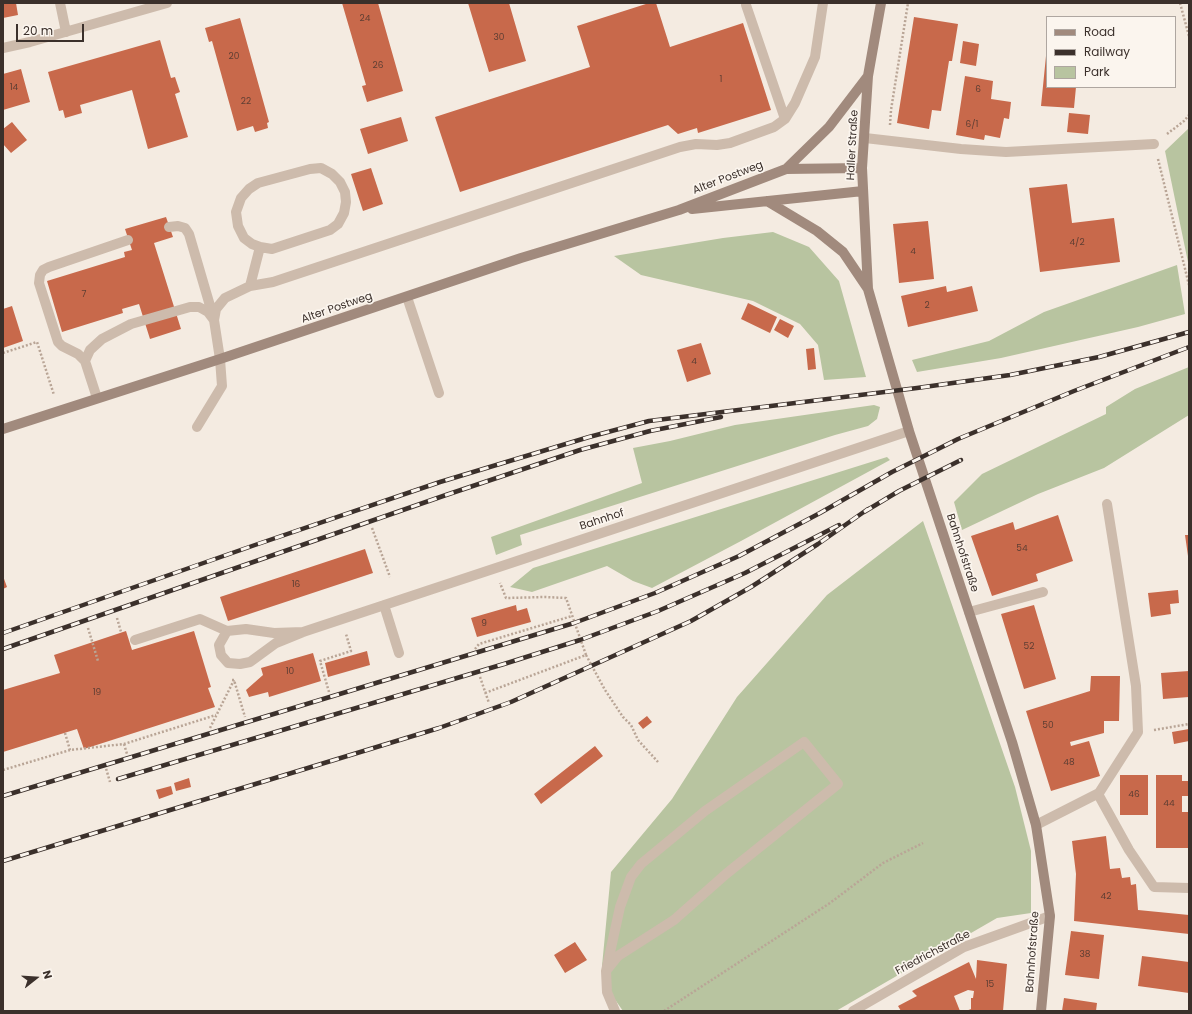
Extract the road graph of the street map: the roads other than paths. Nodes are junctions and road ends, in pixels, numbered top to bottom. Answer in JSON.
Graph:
{"nodes":[{"id":1,"x":60,"y":3,"type":"edge"},
{"id":2,"x":167,"y":3,"type":"edge"},
{"id":3,"x":746,"y":3,"type":"edge"},
{"id":4,"x":823,"y":3,"type":"edge"},
{"id":5,"x":881,"y":3,"type":"edge"},
{"id":6,"x":66,"y":32,"type":"junction"},
{"id":7,"x":3,"y":48,"type":"edge"},
{"id":8,"x":868,"y":76,"type":"junction"},
{"id":9,"x":785,"y":120,"type":"junction"},
{"id":10,"x":865,"y":138,"type":"junction"},
{"id":11,"x":1154,"y":144,"type":"road end"},
{"id":12,"x":862,"y":168,"type":"junction"},
{"id":13,"x":786,"y":169,"type":"junction"},
{"id":14,"x":863,"y":191,"type":"junction"},
{"id":15,"x":767,"y":201,"type":"junction"},
{"id":16,"x":679,"y":210,"type":"junction"},
{"id":17,"x":169,"y":227,"type":"dead end"},
{"id":18,"x":128,"y":240,"type":"dead end"},
{"id":19,"x":260,"y":248,"type":"junction"},
{"id":20,"x":250,"y":286,"type":"junction"},
{"id":21,"x":868,"y":289,"type":"junction"},
{"id":22,"x":407,"y":297,"type":"junction"},
{"id":23,"x":214,"y":320,"type":"junction"},
{"id":24,"x":220,"y":359,"type":"junction"},
{"id":25,"x":85,"y":361,"type":"junction"},
{"id":26,"x":438,"y":394,"type":"dead end"},
{"id":27,"x":97,"y":398,"type":"junction"},
{"id":28,"x":197,"y":427,"type":"dead end"},
{"id":29,"x":3,"y":429,"type":"edge"},
{"id":30,"x":909,"y":431,"type":"junction"},
{"id":31,"x":1107,"y":504,"type":"dead end"},
{"id":32,"x":1043,"y":592,"type":"dead end"},
{"id":33,"x":384,"y":605,"type":"junction"},
{"id":34,"x":969,"y":612,"type":"junction"},
{"id":35,"x":227,"y":631,"type":"junction"},
{"id":36,"x":303,"y":632,"type":"junction"},
{"id":37,"x":135,"y":640,"type":"dead end"},
{"id":38,"x":399,"y":654,"type":"dead end"},
{"id":39,"x":1098,"y":794,"type":"junction"},
{"id":40,"x":1036,"y":825,"type":"junction"},
{"id":41,"x":1189,"y":888,"type":"edge"},
{"id":42,"x":1050,"y":916,"type":"junction"},
{"id":43,"x":606,"y":971,"type":"junction"},
{"id":44,"x":615,"y":1011,"type":"edge"},
{"id":45,"x":853,"y":1011,"type":"edge"},
{"id":46,"x":1041,"y":1011,"type":"edge"}],
"edges":[{"from":1,"to":6,"type":"street"},
{"from":2,"to":6,"type":"street"},
{"from":3,"to":9,"type":"street"},
{"from":4,"to":9,"type":"street"},
{"from":5,"to":8,"type":"main road","name":"Haller Straße"},
{"from":6,"to":7,"type":"street"},
{"from":8,"to":10,"type":"main road","name":"Haller Straße"},
{"from":8,"to":13,"type":"main road","name":"Alter Postweg"},
{"from":9,"to":20,"type":"street"},
{"from":10,"to":11,"type":"street"},
{"from":10,"to":12,"type":"main road","name":"Haller Straße"},
{"from":12,"to":13,"type":"main road","name":"Alter Postweg"},
{"from":12,"to":14,"type":"main road","name":"Haller Straße"},
{"from":13,"to":16,"type":"main road","name":"Alter Postweg"},
{"from":14,"to":15,"type":"main road","name":"Alter Postweg"},
{"from":14,"to":21,"type":"main road","name":"Haller Straße"},
{"from":15,"to":16,"type":"main road","name":"Alter Postweg"},
{"from":15,"to":21,"type":"main road"},
{"from":16,"to":22,"type":"main road","name":"Alter Postweg"},
{"from":17,"to":23,"type":"street"},
{"from":18,"to":25,"type":"street"},
{"from":19,"to":19,"type":"street"},
{"from":19,"to":20,"type":"street"},
{"from":20,"to":23,"type":"street"},
{"from":21,"to":30,"type":"main road","name":"Bahnhofstraße"},
{"from":22,"to":24,"type":"main road","name":"Alter Postweg"},
{"from":22,"to":26,"type":"street"},
{"from":23,"to":24,"type":"street"},
{"from":23,"to":25,"type":"street"},
{"from":24,"to":27,"type":"main road","name":"Alter Postweg"},
{"from":24,"to":28,"type":"street"},
{"from":25,"to":27,"type":"street"},
{"from":27,"to":29,"type":"main road","name":"Alter Postweg"},
{"from":30,"to":33,"type":"street","name":"Bahnhof"},
{"from":30,"to":34,"type":"main road","name":"Bahnhofstraße"},
{"from":31,"to":39,"type":"street"},
{"from":32,"to":34,"type":"street"},
{"from":33,"to":36,"type":"street","name":"Bahnhof"},
{"from":33,"to":38,"type":"street"},
{"from":34,"to":40,"type":"main road","name":"Bahnhofstraße"},
{"from":35,"to":36,"type":"street"},
{"from":35,"to":36,"type":"street"},
{"from":35,"to":37,"type":"street"},
{"from":39,"to":40,"type":"street"},
{"from":39,"to":41,"type":"street"},
{"from":40,"to":42,"type":"main road","name":"Bahnhofstraße"},
{"from":42,"to":45,"type":"street","name":"Friedrichstraße"},
{"from":42,"to":46,"type":"main road","name":"Bahnhofstraße"},
{"from":43,"to":43,"type":"street"},
{"from":43,"to":44,"type":"street"}]}
